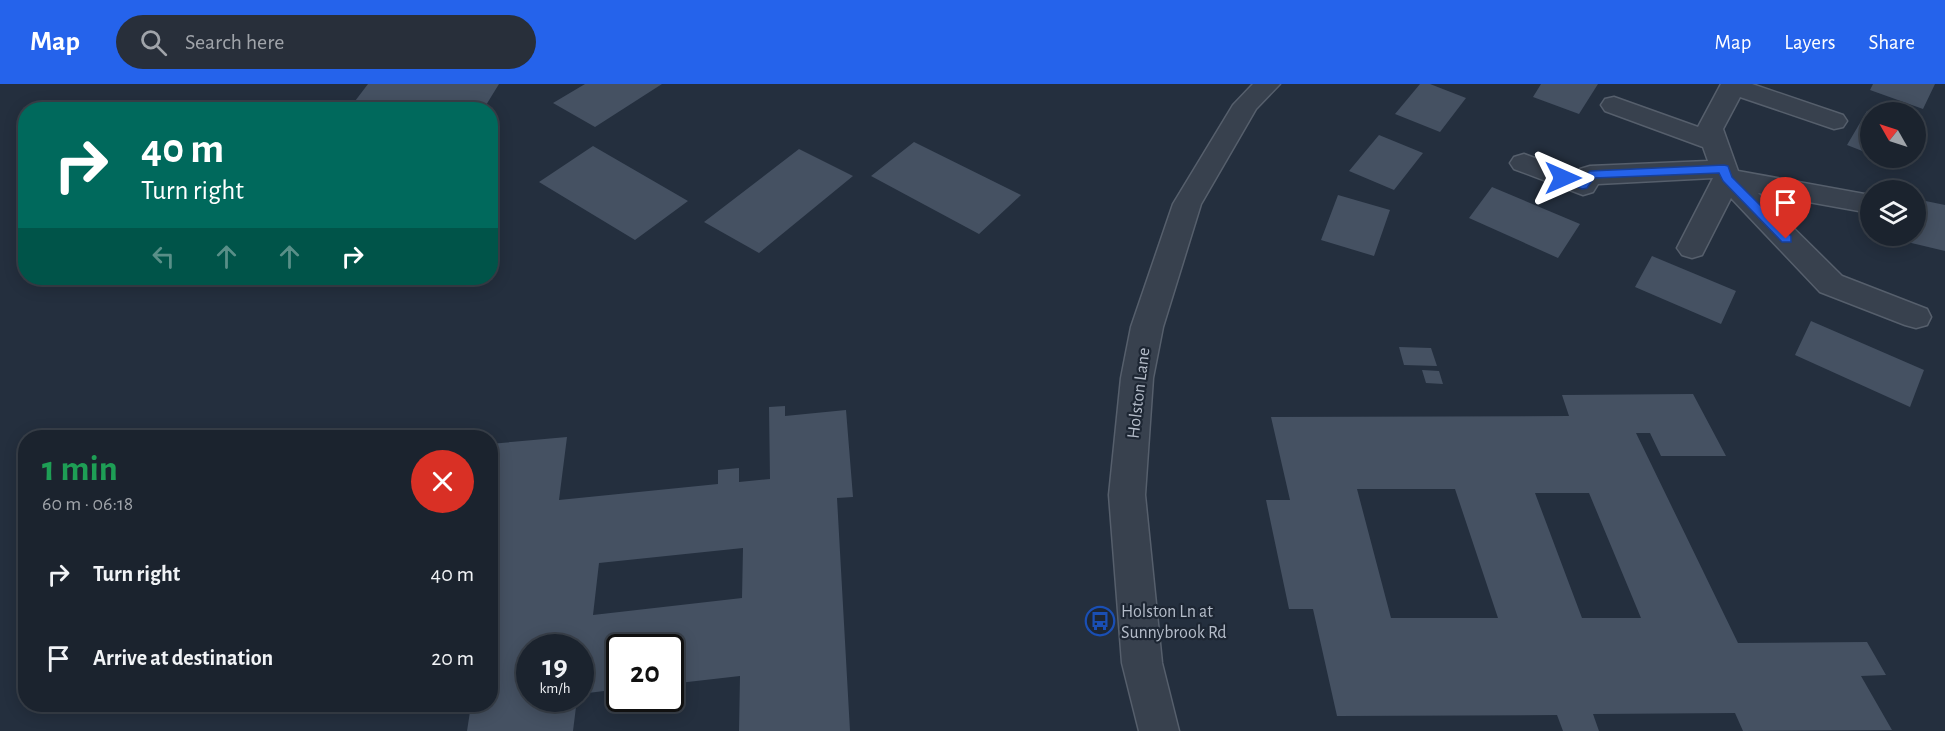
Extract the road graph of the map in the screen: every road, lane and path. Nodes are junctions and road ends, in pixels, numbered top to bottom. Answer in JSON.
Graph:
{"nodes":[{"id":1,"x":1267,"y":84,"type":"edge"},
{"id":2,"x":1734,"y":85,"type":"edge"},
{"id":3,"x":1614,"y":105,"type":"dead end"},
{"id":4,"x":1834,"y":121,"type":"dead end"},
{"id":5,"x":1714,"y":141,"type":"junction"},
{"id":6,"x":1524,"y":163,"type":"dead end"},
{"id":7,"x":1725,"y":174,"type":"junction"},
{"id":8,"x":1860,"y":202,"type":"edge"},
{"id":9,"x":1692,"y":248,"type":"dead end"},
{"id":10,"x":1916,"y":317,"type":"dead end"},
{"id":11,"x":1159,"y":731,"type":"edge"}],
"edges":[{"from":1,"to":11,"type":"street","name":"Holston Lane"},
{"from":2,"to":4,"type":"street"},
{"from":2,"to":5,"type":"street"},
{"from":3,"to":5,"type":"street"},
{"from":5,"to":7,"type":"street"},
{"from":6,"to":7,"type":"street"},
{"from":7,"to":8,"type":"street"},
{"from":7,"to":9,"type":"street"},
{"from":7,"to":10,"type":"street"}]}
